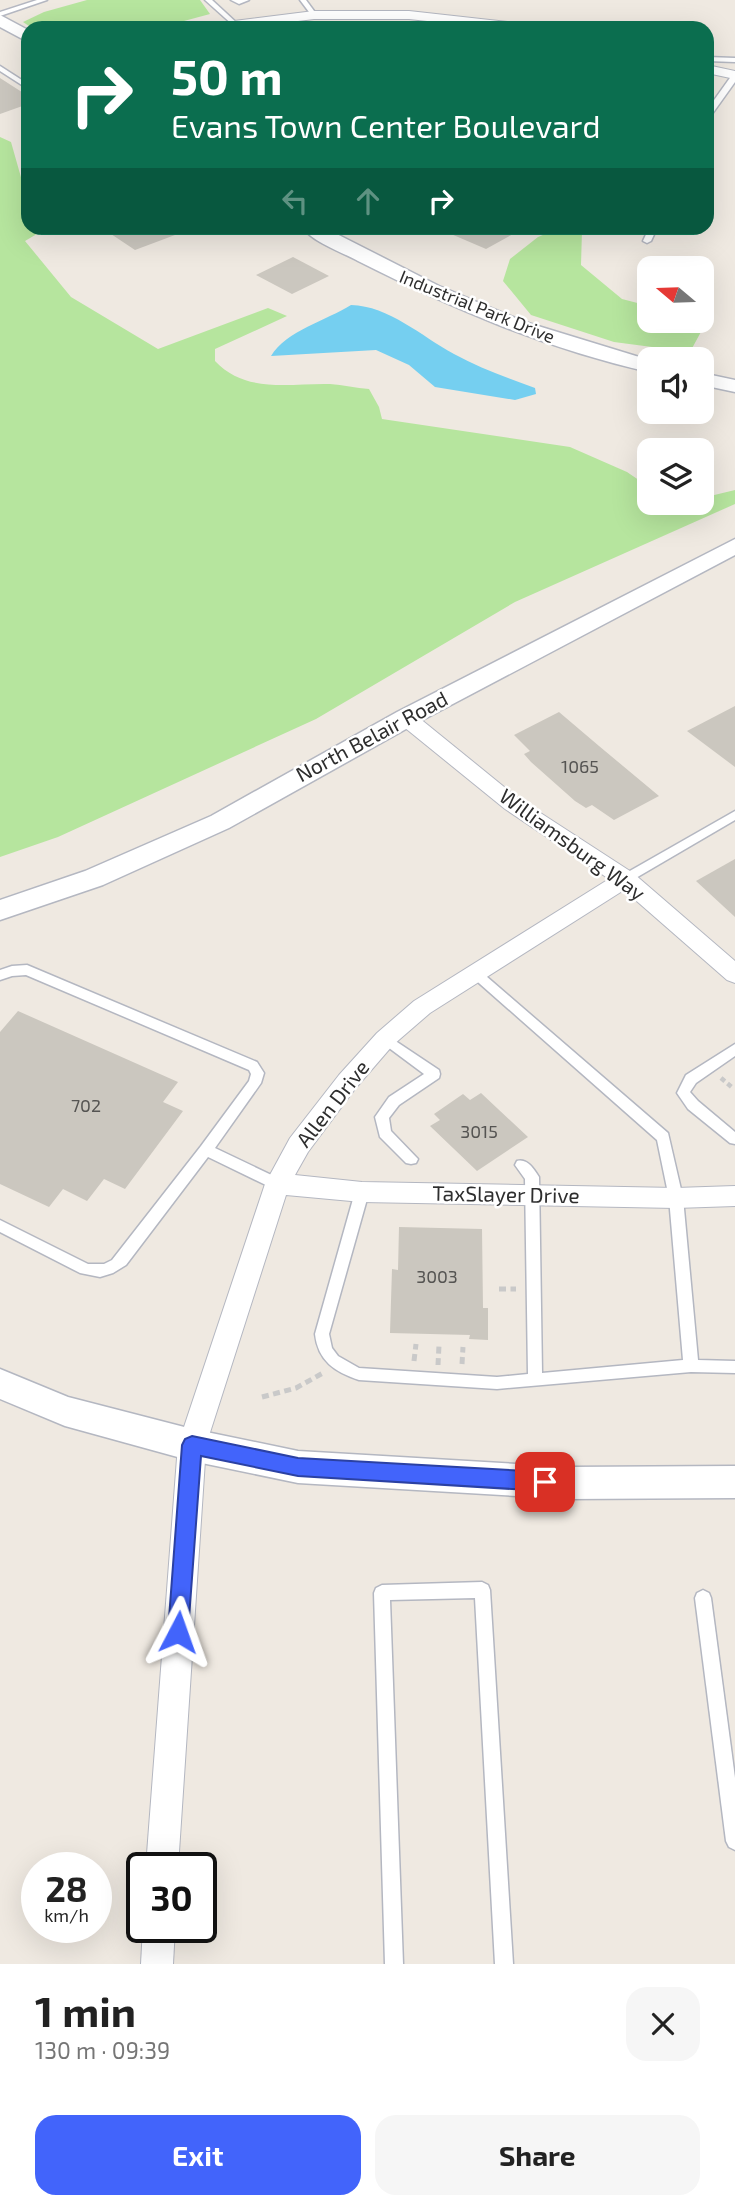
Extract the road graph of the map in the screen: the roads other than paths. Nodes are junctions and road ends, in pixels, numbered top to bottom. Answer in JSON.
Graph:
{"nodes":[{"id":1,"x":44,"y":0,"type":"edge"},
{"id":2,"x":208,"y":0,"type":"edge"},
{"id":3,"x":234,"y":0,"type":"edge"},
{"id":4,"x":246,"y":0,"type":"edge"},
{"id":5,"x":303,"y":0,"type":"edge"},
{"id":6,"x":0,"y":14,"type":"edge"},
{"id":7,"x":314,"y":15,"type":"junction"},
{"id":8,"x":232,"y":21,"type":"edge"},
{"id":9,"x":267,"y":21,"type":"edge"},
{"id":10,"x":463,"y":21,"type":"edge"},
{"id":11,"x":4,"y":26,"type":"edge"},
{"id":12,"x":21,"y":34,"type":"edge"},
{"id":13,"x":714,"y":59,"type":"edge"},
{"id":14,"x":735,"y":60,"type":"edge"},
{"id":15,"x":1,"y":69,"type":"edge"},
{"id":16,"x":714,"y":71,"type":"edge"},
{"id":17,"x":735,"y":76,"type":"edge"},
{"id":18,"x":21,"y":82,"type":"edge"},
{"id":19,"x":714,"y":105,"type":"edge"},
{"id":20,"x":324,"y":235,"type":"edge"},
{"id":21,"x":650,"y":235,"type":"edge"},
{"id":22,"x":647,"y":241,"type":"dead end"},
{"id":23,"x":637,"y":363,"type":"edge"},
{"id":24,"x":714,"y":382,"type":"edge"},
{"id":25,"x":735,"y":386,"type":"edge"},
{"id":26,"x":735,"y":546,"type":"edge"},
{"id":27,"x":406,"y":718,"type":"junction"},
{"id":28,"x":735,"y":815,"type":"edge"},
{"id":29,"x":625,"y":879,"type":"junction"},
{"id":30,"x":0,"y":910,"type":"edge"},
{"id":31,"x":475,"y":973,"type":"junction"},
{"id":32,"x":735,"y":974,"type":"edge"},
{"id":33,"x":0,"y":975,"type":"edge"},
{"id":34,"x":384,"y":1039,"type":"junction"},
{"id":35,"x":735,"y":1049,"type":"edge"},
{"id":36,"x":735,"y":1139,"type":"edge"},
{"id":37,"x":206,"y":1150,"type":"junction"},
{"id":38,"x":411,"y":1159,"type":"dead end"},
{"id":39,"x":522,"y":1165,"type":"dead end"},
{"id":40,"x":277,"y":1184,"type":"junction"},
{"id":41,"x":362,"y":1192,"type":"junction"},
{"id":42,"x":533,"y":1196,"type":"junction"},
{"id":43,"x":735,"y":1196,"type":"edge"},
{"id":44,"x":676,"y":1198,"type":"junction"},
{"id":45,"x":0,"y":1226,"type":"edge"},
{"id":46,"x":691,"y":1366,"type":"junction"},
{"id":47,"x":735,"y":1367,"type":"edge"},
{"id":48,"x":536,"y":1381,"type":"junction"},
{"id":49,"x":0,"y":1384,"type":"edge"},
{"id":50,"x":192,"y":1445,"type":"junction"},
{"id":51,"x":735,"y":1482,"type":"edge"},
{"id":52,"x":703,"y":1598,"type":"dead end"},
{"id":53,"x":735,"y":1841,"type":"edge"},
{"id":54,"x":163,"y":1852,"type":"edge"},
{"id":55,"x":158,"y":1943,"type":"edge"},
{"id":56,"x":157,"y":1964,"type":"edge"},
{"id":57,"x":394,"y":1964,"type":"edge"},
{"id":58,"x":505,"y":1964,"type":"edge"}],
"edges":[{"from":1,"to":6,"type":"lane"},
{"from":2,"to":8,"type":"lane"},
{"from":3,"to":4,"type":"lane"},
{"from":5,"to":7,"type":"lane"},
{"from":7,"to":9,"type":"street"},
{"from":7,"to":10,"type":"street"},
{"from":11,"to":12,"type":"street"},
{"from":13,"to":14,"type":"lane"},
{"from":15,"to":18,"type":"lane"},
{"from":16,"to":17,"type":"street"},
{"from":17,"to":19,"type":"lane"},
{"from":20,"to":23,"type":"street","name":"Industrial Park Drive"},
{"from":21,"to":22,"type":"lane"},
{"from":24,"to":25,"type":"street"},
{"from":26,"to":27,"type":"street","name":"North Belair Road"},
{"from":27,"to":29,"type":"street","name":"Williamsburg Way"},
{"from":27,"to":30,"type":"street","name":"North Belair Road"},
{"from":28,"to":29,"type":"lane"},
{"from":29,"to":31,"type":"street","name":"Allen Drive"},
{"from":29,"to":32,"type":"street","name":"Williamsburg Way"},
{"from":31,"to":34,"type":"street","name":"Allen Drive"},
{"from":31,"to":44,"type":"lane"},
{"from":33,"to":37,"type":"lane"},
{"from":34,"to":38,"type":"lane"},
{"from":34,"to":40,"type":"street","name":"Allen Drive"},
{"from":35,"to":36,"type":"lane"},
{"from":37,"to":40,"type":"lane"},
{"from":37,"to":45,"type":"lane"},
{"from":39,"to":42,"type":"lane"},
{"from":40,"to":41,"type":"street","name":"TaxSlayer Drive"},
{"from":40,"to":50,"type":"street","name":"Allen Drive"},
{"from":41,"to":42,"type":"street","name":"TaxSlayer Drive"},
{"from":41,"to":48,"type":"lane"},
{"from":42,"to":44,"type":"street","name":"TaxSlayer Drive"},
{"from":42,"to":48,"type":"lane"},
{"from":43,"to":44,"type":"street","name":"TaxSlayer Drive"},
{"from":44,"to":46,"type":"lane"},
{"from":46,"to":47,"type":"lane"},
{"from":46,"to":48,"type":"lane"},
{"from":49,"to":50,"type":"street"},
{"from":50,"to":51,"type":"street"},
{"from":50,"to":54,"type":"street","name":"Allen Drive"},
{"from":52,"to":53,"type":"lane"},
{"from":55,"to":56,"type":"street"},
{"from":57,"to":58,"type":"lane"}]}
